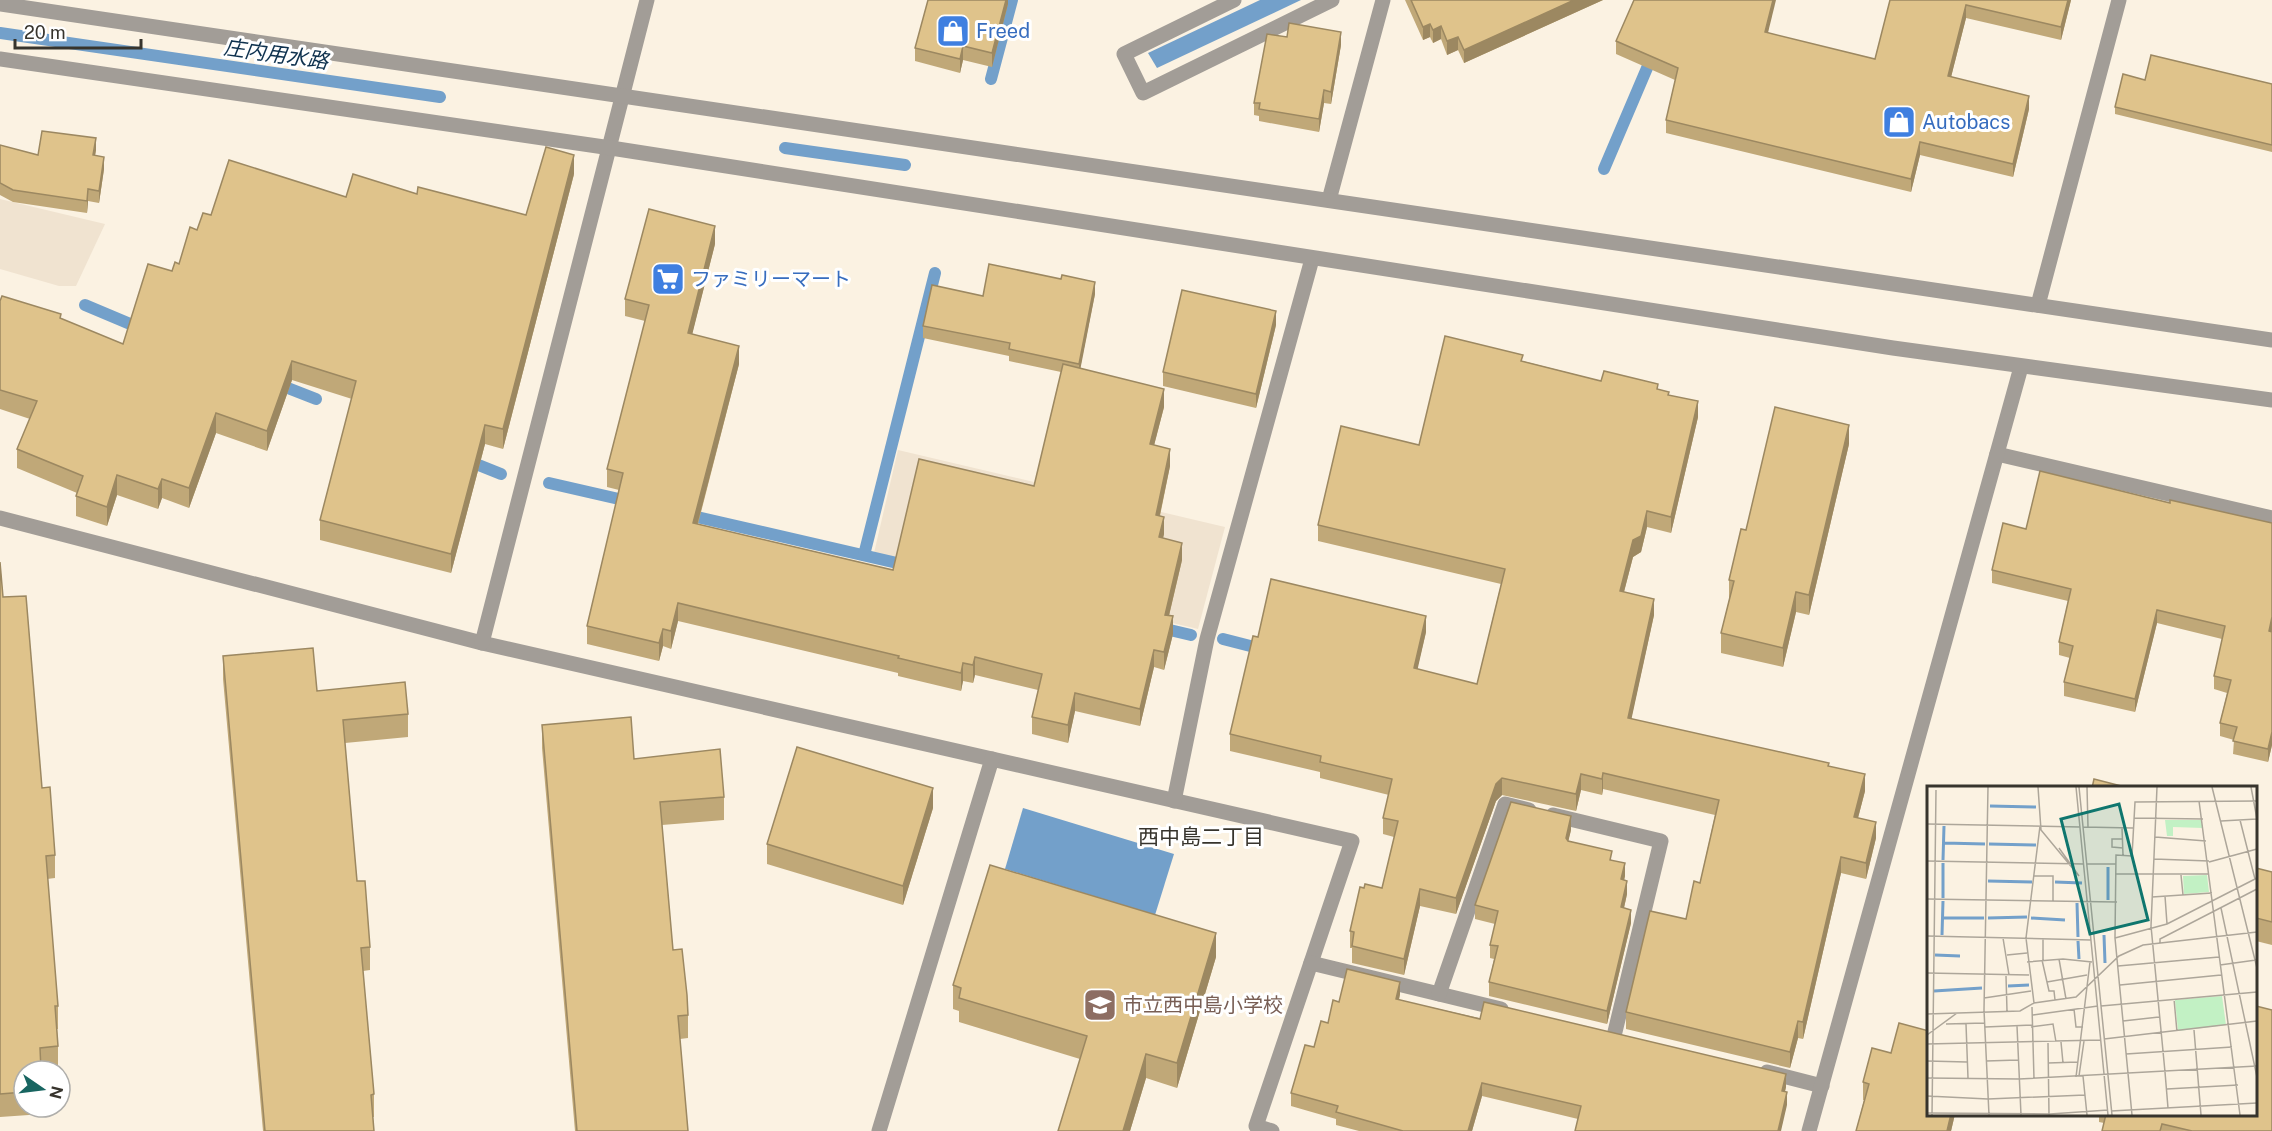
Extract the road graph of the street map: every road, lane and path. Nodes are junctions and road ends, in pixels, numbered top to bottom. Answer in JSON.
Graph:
{"nodes":[{"id":1,"x":647,"y":0,"type":"edge"},
{"id":2,"x":1234,"y":0,"type":"edge"},
{"id":3,"x":1332,"y":0,"type":"edge"},
{"id":4,"x":1383,"y":0,"type":"edge"},
{"id":5,"x":2119,"y":0,"type":"edge"},
{"id":6,"x":0,"y":4,"type":"edge"},
{"id":7,"x":0,"y":60,"type":"edge"},
{"id":8,"x":622,"y":94,"type":"junction"},
{"id":9,"x":610,"y":148,"type":"junction"},
{"id":10,"x":1329,"y":200,"type":"junction"},
{"id":11,"x":1312,"y":260,"type":"junction"},
{"id":12,"x":2037,"y":305,"type":"junction"},
{"id":13,"x":2272,"y":340,"type":"edge"},
{"id":14,"x":2021,"y":366,"type":"junction"},
{"id":15,"x":2272,"y":400,"type":"edge"},
{"id":16,"x":1997,"y":454,"type":"junction"},
{"id":17,"x":0,"y":518,"type":"edge"},
{"id":18,"x":2272,"y":518,"type":"edge"},
{"id":19,"x":482,"y":643,"type":"junction"},
{"id":20,"x":992,"y":759,"type":"junction"},
{"id":21,"x":1174,"y":801,"type":"junction"},
{"id":22,"x":1311,"y":963,"type":"junction"},
{"id":23,"x":1439,"y":994,"type":"junction"},
{"id":24,"x":1516,"y":1012,"type":"edge"},
{"id":25,"x":1615,"y":1036,"type":"edge"},
{"id":26,"x":1753,"y":1069,"type":"edge"},
{"id":27,"x":1822,"y":1086,"type":"junction"},
{"id":28,"x":879,"y":1131,"type":"edge"},
{"id":29,"x":1272,"y":1131,"type":"edge"},
{"id":30,"x":1809,"y":1131,"type":"edge"}],
"edges":[{"from":1,"to":8,"type":"street"},
{"from":2,"to":3,"type":"street"},
{"from":4,"to":10,"type":"street"},
{"from":5,"to":12,"type":"street"},
{"from":6,"to":8,"type":"street"},
{"from":7,"to":9,"type":"street"},
{"from":8,"to":9,"type":"street"},
{"from":8,"to":10,"type":"street"},
{"from":9,"to":11,"type":"street"},
{"from":9,"to":19,"type":"street"},
{"from":10,"to":12,"type":"street"},
{"from":11,"to":14,"type":"street"},
{"from":11,"to":21,"type":"street"},
{"from":12,"to":13,"type":"street"},
{"from":14,"to":15,"type":"street"},
{"from":14,"to":16,"type":"street"},
{"from":16,"to":18,"type":"street"},
{"from":16,"to":27,"type":"street"},
{"from":17,"to":19,"type":"street"},
{"from":19,"to":20,"type":"street"},
{"from":20,"to":21,"type":"street"},
{"from":20,"to":28,"type":"street"},
{"from":21,"to":22,"type":"street"},
{"from":22,"to":23,"type":"street"},
{"from":22,"to":29,"type":"street"},
{"from":23,"to":24,"type":"street"},
{"from":23,"to":25,"type":"street"},
{"from":26,"to":27,"type":"street"},
{"from":27,"to":30,"type":"street"}]}
